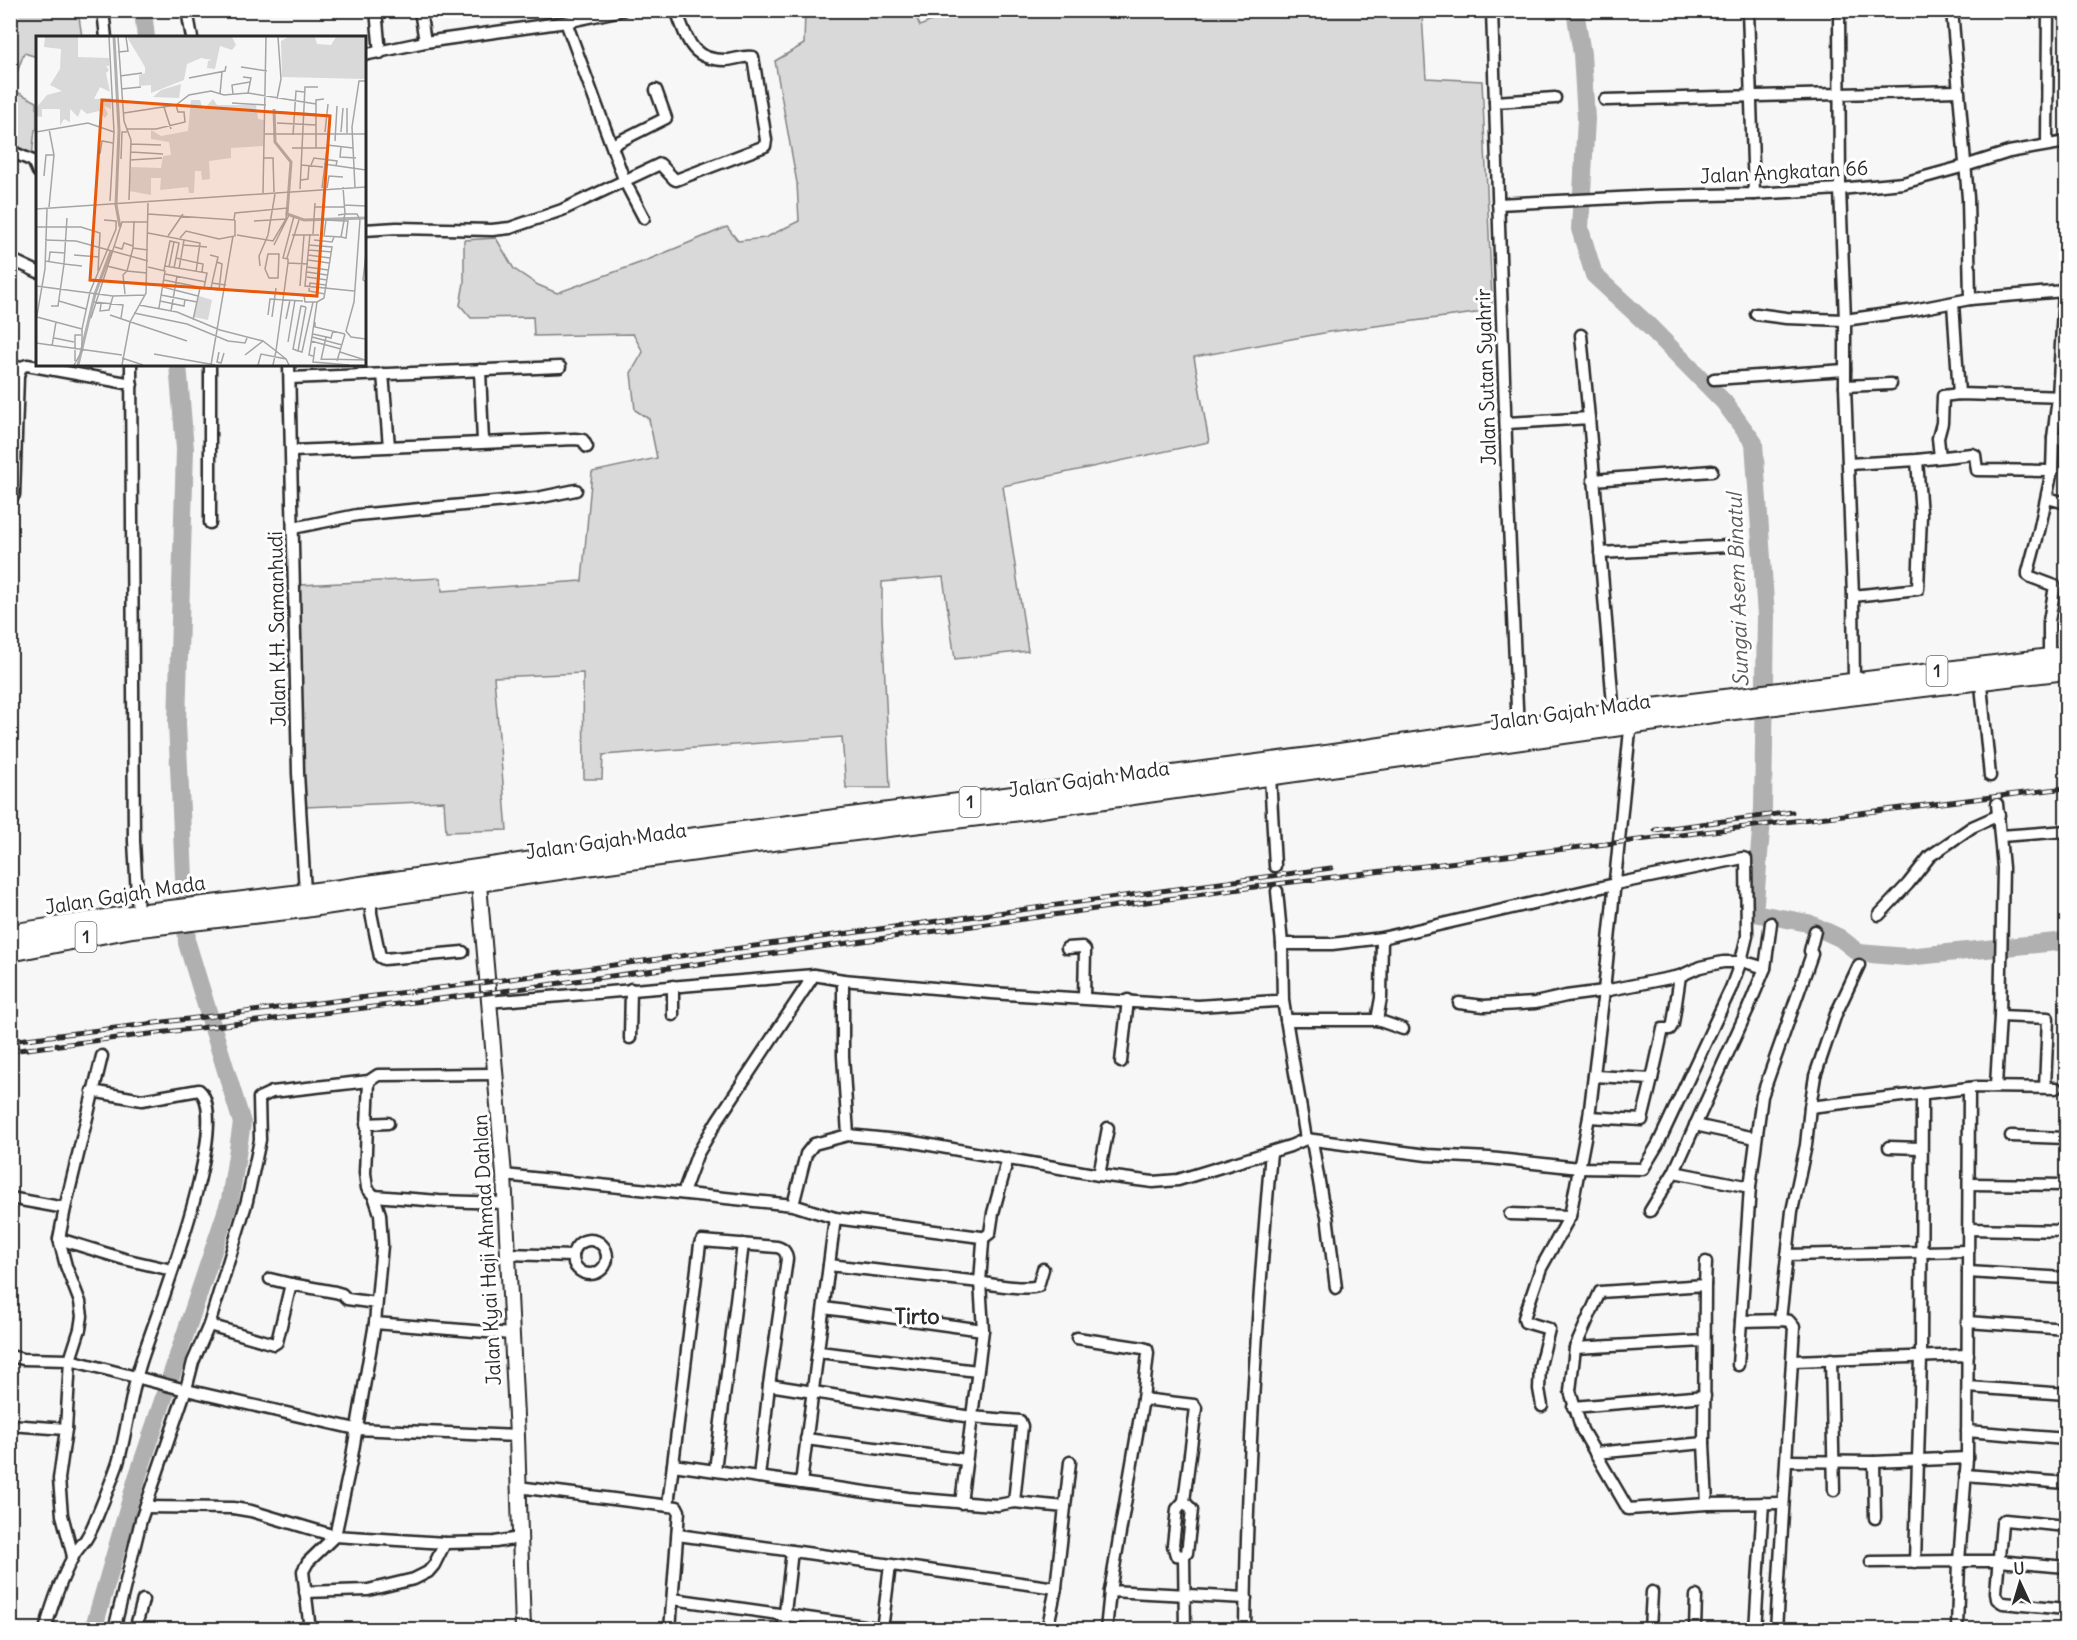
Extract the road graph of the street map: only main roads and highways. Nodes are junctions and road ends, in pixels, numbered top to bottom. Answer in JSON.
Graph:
{"nodes":[{"id":1,"x":2058,"y":657,"type":"edge"},
{"id":2,"x":2067,"y":670,"type":"edge"},
{"id":3,"x":1979,"y":673,"type":"junction"},
{"id":4,"x":1808,"y":695,"type":"junction"},
{"id":5,"x":1519,"y":735,"type":"junction"},
{"id":6,"x":585,"y":859,"type":"junction"},
{"id":7,"x":479,"y":875,"type":"junction"},
{"id":8,"x":207,"y":912,"type":"junction"},
{"id":9,"x":161,"y":918,"type":"junction"},
{"id":10,"x":10,"y":934,"type":"edge"},
{"id":11,"x":10,"y":952,"type":"edge"}],
"edges":[{"from":1,"to":3,"type":"highway","name":"Jalan Gajah Mada","number":"1"},
{"from":2,"to":3,"type":"highway","name":"Jalan Gajah Mada","number":"1"},
{"from":3,"to":4,"type":"highway","name":"Jalan Gajah Mada","number":"1"},
{"from":3,"to":4,"type":"highway","name":"Jalan Gajah Mada","number":"1"},
{"from":4,"to":5,"type":"highway","name":"Jalan Gajah Mada","number":"1"},
{"from":5,"to":6,"type":"highway","name":"Jalan Gajah Mada","number":"1"},
{"from":5,"to":6,"type":"highway","name":"Jalan Gajah Mada","number":"1"},
{"from":6,"to":7,"type":"highway","name":"Jalan Gajah Mada","number":"1"},
{"from":7,"to":8,"type":"highway","name":"Jalan Gajah Mada","number":"1"},
{"from":7,"to":8,"type":"highway","name":"Jalan Gajah Mada","number":"1"},
{"from":8,"to":9,"type":"highway","name":"Jalan Gajah Mada","number":"1"},
{"from":9,"to":10,"type":"highway","name":"Jalan Gajah Mada","number":"1"},
{"from":9,"to":11,"type":"highway","name":"Jalan Gajah Mada","number":"1"}]}
